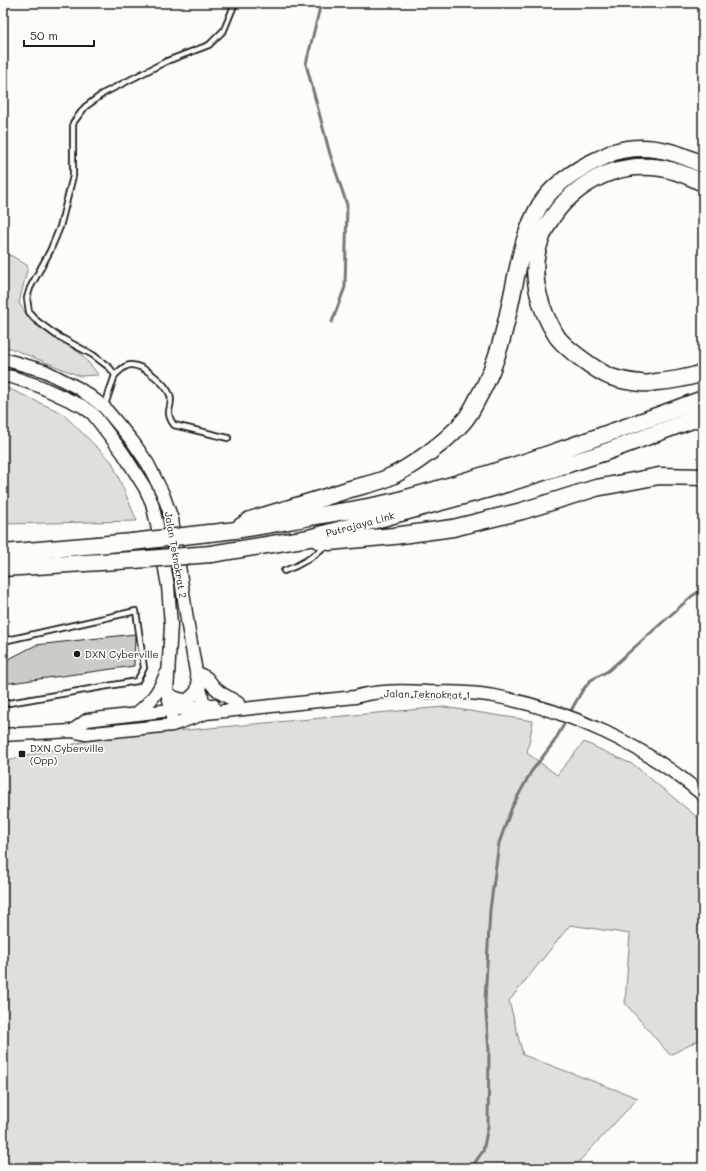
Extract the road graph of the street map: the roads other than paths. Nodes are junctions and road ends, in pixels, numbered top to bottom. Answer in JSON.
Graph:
{"nodes":[{"id":1,"x":235,"y":3,"type":"edge"},
{"id":2,"x":703,"y":164,"type":"edge"},
{"id":3,"x":697,"y":180,"type":"edge"},
{"id":4,"x":3,"y":359,"type":"edge"},
{"id":5,"x":703,"y":373,"type":"edge"},
{"id":6,"x":115,"y":375,"type":"junction"},
{"id":7,"x":3,"y":376,"type":"edge"},
{"id":8,"x":703,"y":399,"type":"edge"},
{"id":9,"x":104,"y":407,"type":"junction"},
{"id":10,"x":703,"y":416,"type":"edge"},
{"id":11,"x":228,"y":438,"type":"dead end"},
{"id":12,"x":703,"y":477,"type":"edge"},
{"id":13,"x":236,"y":530,"type":"junction"},
{"id":14,"x":309,"y":538,"type":"junction"},
{"id":15,"x":329,"y":542,"type":"junction"},
{"id":16,"x":3,"y":554,"type":"edge"},
{"id":17,"x":3,"y":568,"type":"edge"},
{"id":18,"x":284,"y":571,"type":"dead end"},
{"id":19,"x":3,"y":644,"type":"edge"},
{"id":20,"x":169,"y":667,"type":"junction"},
{"id":21,"x":196,"y":672,"type":"junction"},
{"id":22,"x":198,"y":684,"type":"junction"},
{"id":23,"x":168,"y":693,"type":"junction"},
{"id":24,"x":367,"y":694,"type":"junction"},
{"id":25,"x":238,"y":703,"type":"junction"},
{"id":26,"x":3,"y":704,"type":"edge"},
{"id":27,"x":172,"y":710,"type":"junction"},
{"id":28,"x":205,"y":710,"type":"junction"},
{"id":29,"x":136,"y":713,"type":"junction"},
{"id":30,"x":172,"y":725,"type":"junction"},
{"id":31,"x":72,"y":731,"type":"junction"},
{"id":32,"x":3,"y":735,"type":"edge"},
{"id":33,"x":703,"y":795,"type":"edge"}],
"edges":[{"from":1,"to":6,"type":"lane"},
{"from":2,"to":13,"type":"highway"},
{"from":3,"to":5,"type":"highway"},
{"from":4,"to":9,"type":"main road","name":"Jalan Teknokrat 2"},
{"from":6,"to":9,"type":"lane"},
{"from":6,"to":11,"type":"lane"},
{"from":7,"to":20,"type":"main road","name":"Jalan Teknokrat 2"},
{"from":8,"to":13,"type":"highway","name":"Putrajaya Link"},
{"from":9,"to":21,"type":"main road","name":"Jalan Teknokrat 2"},
{"from":10,"to":14,"type":"highway","name":"Putrajaya Link"},
{"from":12,"to":15,"type":"highway"},
{"from":13,"to":16,"type":"highway","name":"Putrajaya Link","bridge":true},
{"from":14,"to":15,"type":"highway"},
{"from":14,"to":17,"type":"highway","name":"Putrajaya Link","bridge":true},
{"from":15,"to":18,"type":"lane"},
{"from":19,"to":26,"type":"lane"},
{"from":20,"to":23,"type":"main road","name":"Jalan Teknokrat 2"},
{"from":20,"to":29,"type":"main road"},
{"from":21,"to":22,"type":"main road","name":"Jalan Teknokrat 2"},
{"from":21,"to":25,"type":"main road"},
{"from":22,"to":23,"type":"main road"},
{"from":22,"to":28,"type":"main road","name":"Jalan Teknokrat 2"},
{"from":23,"to":27,"type":"main road","name":"Jalan Teknokrat 2"},
{"from":24,"to":25,"type":"main road","name":"Jalan Teknokrat 1"},
{"from":24,"to":28,"type":"main road","name":"Jalan Teknokrat 1"},
{"from":24,"to":33,"type":"main road","name":"Jalan Teknokrat 1"},
{"from":25,"to":28,"type":"main road","name":"Jalan Teknokrat 1"},
{"from":27,"to":28,"type":"main road","name":"Jalan Teknokrat 1"},
{"from":27,"to":29,"type":"main road","name":"Jalan Teknokrat 1"},
{"from":27,"to":30,"type":"main road","name":"Jalan Teknokrat 2"},
{"from":28,"to":30,"type":"main road","name":"Jalan Teknokrat 1"},
{"from":29,"to":31,"type":"main road","name":"Jalan Teknokrat 1"},
{"from":30,"to":31,"type":"main road","name":"Jalan Teknokrat 1"},
{"from":31,"to":32,"type":"main road","name":"Jalan Teknokrat 1"}]}
